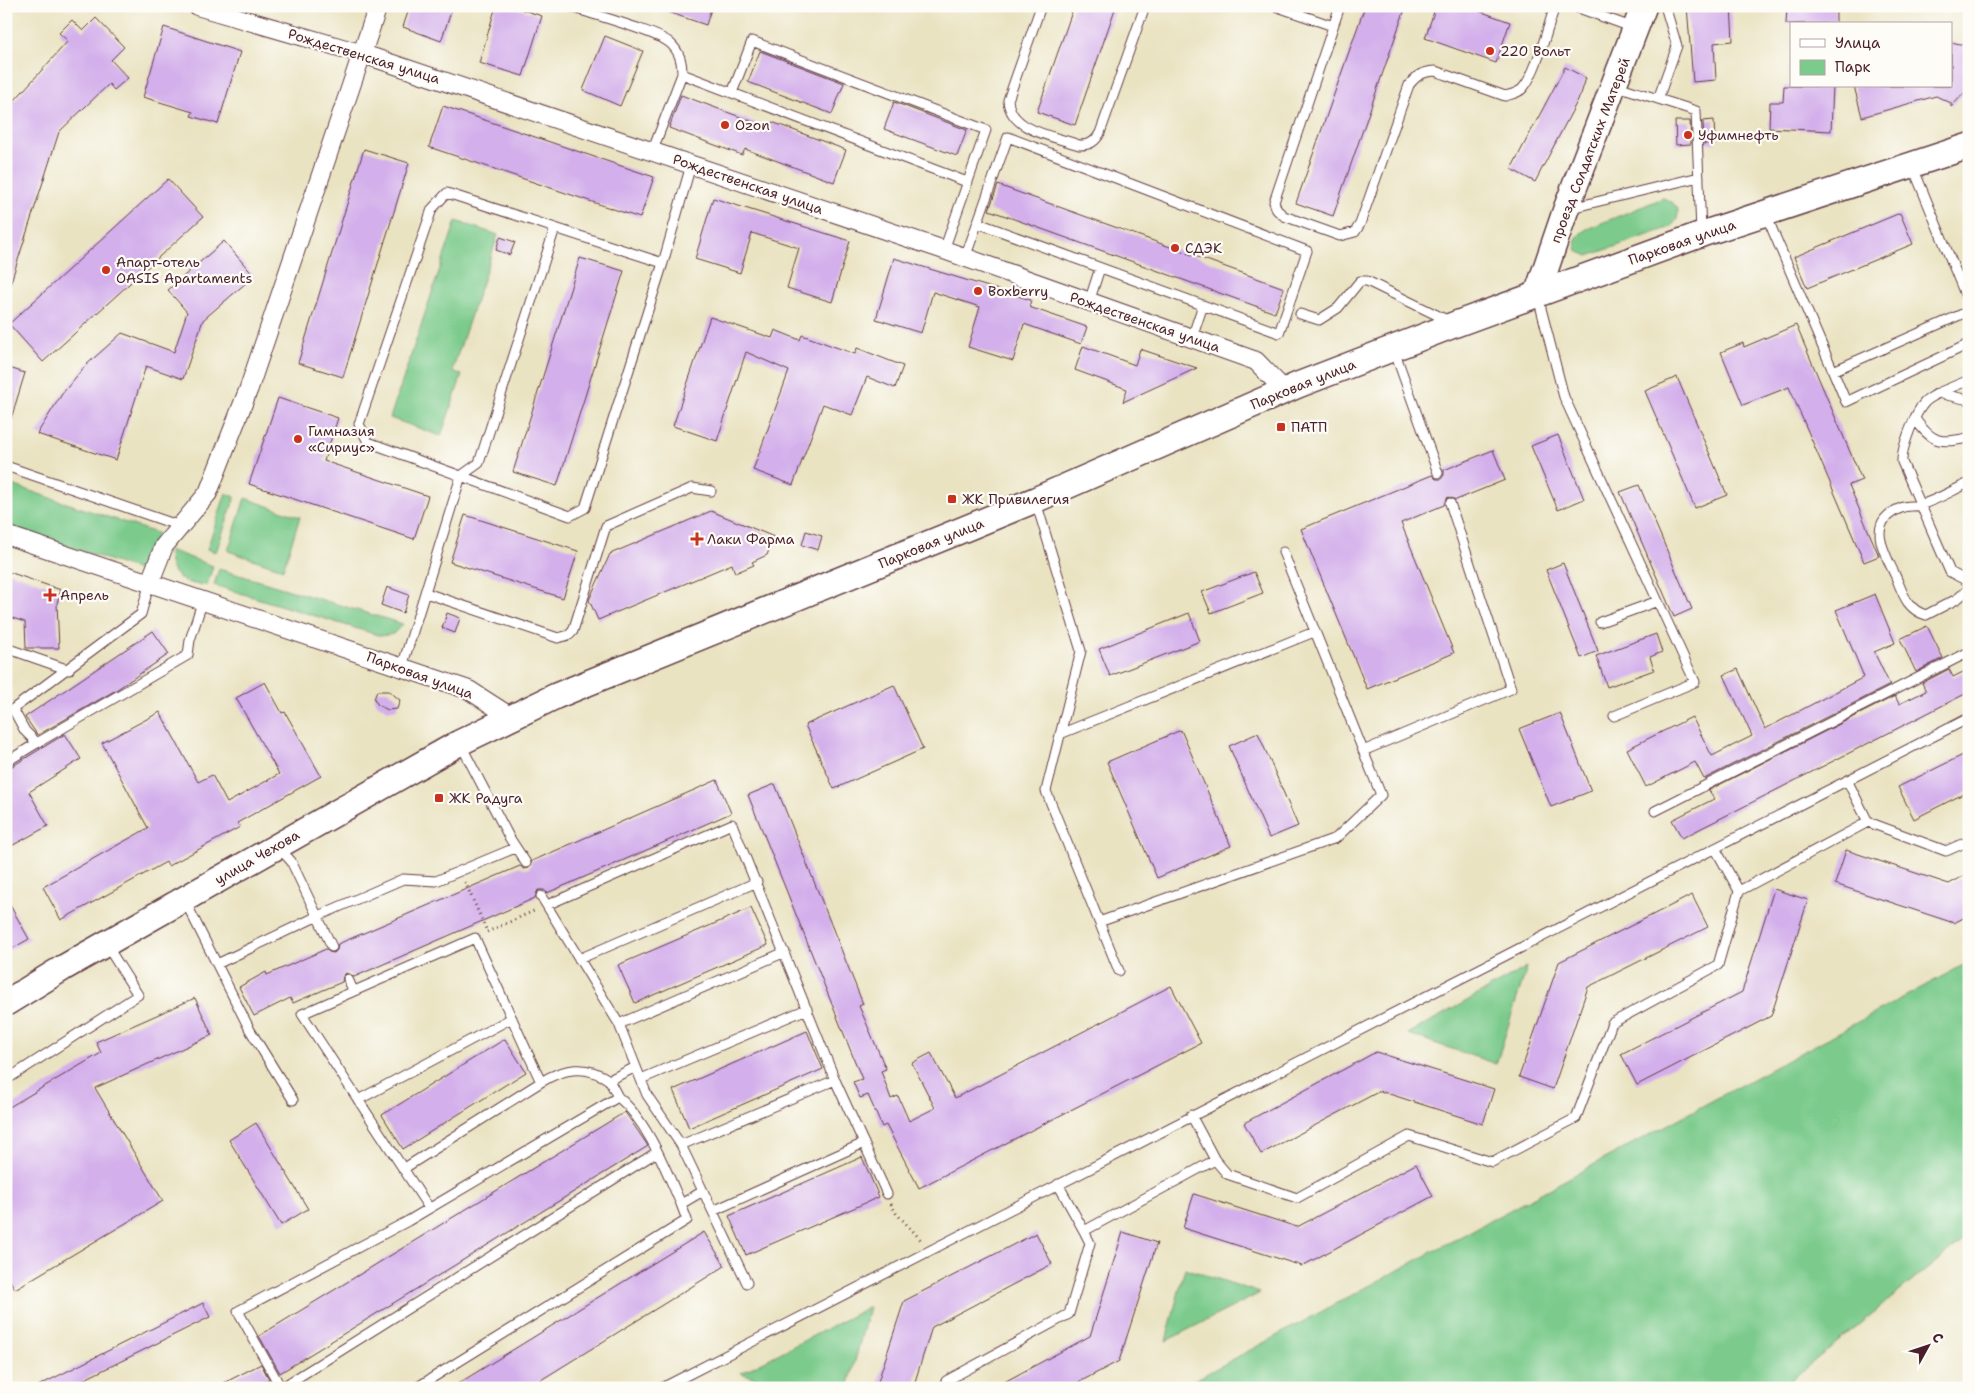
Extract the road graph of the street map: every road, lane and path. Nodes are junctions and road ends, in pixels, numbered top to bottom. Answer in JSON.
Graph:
{"nodes":[{"id":1,"x":197,"y":6,"type":"edge"},
{"id":2,"x":378,"y":6,"type":"edge"},
{"id":3,"x":569,"y":6,"type":"edge"},
{"id":4,"x":1040,"y":6,"type":"edge"},
{"id":5,"x":1144,"y":6,"type":"edge"},
{"id":6,"x":1275,"y":6,"type":"edge"},
{"id":7,"x":1340,"y":6,"type":"edge"},
{"id":8,"x":1555,"y":6,"type":"edge"},
{"id":9,"x":1573,"y":6,"type":"edge"},
{"id":10,"x":1665,"y":6,"type":"edge"},
{"id":11,"x":1640,"y":17,"type":"edge"},
{"id":12,"x":1333,"y":26,"type":"junction"},
{"id":13,"x":363,"y":54,"type":"junction"},
{"id":14,"x":682,"y":74,"type":"junction"},
{"id":15,"x":1614,"y":85,"type":"junction"},
{"id":16,"x":732,"y":93,"type":"junction"},
{"id":17,"x":1658,"y":99,"type":"junction"},
{"id":18,"x":1969,"y":146,"type":"edge"},
{"id":19,"x":652,"y":152,"type":"junction"},
{"id":20,"x":691,"y":165,"type":"junction"},
{"id":21,"x":1911,"y":165,"type":"junction"},
{"id":22,"x":1699,"y":177,"type":"junction"},
{"id":23,"x":967,"y":182,"type":"junction"},
{"id":24,"x":1566,"y":210,"type":"junction"},
{"id":25,"x":1765,"y":213,"type":"junction"},
{"id":26,"x":978,"y":223,"type":"junction"},
{"id":27,"x":555,"y":228,"type":"junction"},
{"id":28,"x":1702,"y":234,"type":"junction"},
{"id":29,"x":944,"y":250,"type":"junction"},
{"id":30,"x":966,"y":258,"type":"junction"},
{"id":31,"x":663,"y":262,"type":"junction"},
{"id":32,"x":1100,"y":268,"type":"junction"},
{"id":33,"x":1537,"y":294,"type":"junction"},
{"id":34,"x":1089,"y":302,"type":"junction"},
{"id":35,"x":1969,"y":304,"type":"edge"},
{"id":36,"x":1203,"y":305,"type":"junction"},
{"id":37,"x":1969,"y":311,"type":"edge"},
{"id":38,"x":1300,"y":314,"type":"dead end"},
{"id":39,"x":1456,"y":324,"type":"junction"},
{"id":40,"x":1192,"y":338,"type":"junction"},
{"id":41,"x":1969,"y":344,"type":"edge"},
{"id":42,"x":1394,"y":349,"type":"junction"},
{"id":43,"x":1833,"y":371,"type":"junction"},
{"id":44,"x":1969,"y":380,"type":"edge"},
{"id":45,"x":1285,"y":391,"type":"junction"},
{"id":46,"x":1938,"y":393,"type":"junction"},
{"id":47,"x":1969,"y":400,"type":"edge"},
{"id":48,"x":1915,"y":419,"type":"junction"},
{"id":49,"x":1969,"y":438,"type":"edge"},
{"id":50,"x":6,"y":466,"type":"edge"},
{"id":51,"x":1438,"y":473,"type":"dead end"},
{"id":52,"x":462,"y":476,"type":"junction"},
{"id":53,"x":1969,"y":483,"type":"edge"},
{"id":54,"x":710,"y":491,"type":"dead end"},
{"id":55,"x":1036,"y":500,"type":"junction"},
{"id":56,"x":1450,"y":503,"type":"dead end"},
{"id":57,"x":1920,"y":505,"type":"junction"},
{"id":58,"x":180,"y":526,"type":"junction"},
{"id":59,"x":6,"y":535,"type":"edge"},
{"id":60,"x":1283,"y":552,"type":"dead end"},
{"id":61,"x":150,"y":582,"type":"junction"},
{"id":62,"x":1969,"y":582,"type":"edge"},
{"id":63,"x":1969,"y":589,"type":"edge"},
{"id":64,"x":426,"y":593,"type":"junction"},
{"id":65,"x":203,"y":600,"type":"junction"},
{"id":66,"x":1658,"y":601,"type":"junction"},
{"id":67,"x":1600,"y":622,"type":"dead end"},
{"id":68,"x":1314,"y":632,"type":"junction"},
{"id":69,"x":6,"y":648,"type":"edge"},
{"id":70,"x":1969,"y":652,"type":"edge"},
{"id":71,"x":402,"y":667,"type":"junction"},
{"id":72,"x":69,"y":670,"type":"junction"},
{"id":73,"x":1614,"y":716,"type":"dead end"},
{"id":74,"x":511,"y":717,"type":"junction"},
{"id":75,"x":1969,"y":718,"type":"edge"},
{"id":76,"x":1060,"y":734,"type":"junction"},
{"id":77,"x":37,"y":743,"type":"junction"},
{"id":78,"x":460,"y":743,"type":"junction"},
{"id":79,"x":1363,"y":751,"type":"junction"},
{"id":80,"x":6,"y":762,"type":"edge"},
{"id":81,"x":1847,"y":780,"type":"junction"},
{"id":82,"x":1655,"y":811,"type":"dead end"},
{"id":83,"x":1868,"y":822,"type":"junction"},
{"id":84,"x":1969,"y":841,"type":"edge"},
{"id":85,"x":277,"y":846,"type":"junction"},
{"id":86,"x":515,"y":848,"type":"junction"},
{"id":87,"x":1715,"y":848,"type":"junction"},
{"id":88,"x":526,"y":863,"type":"dead end"},
{"id":89,"x":461,"y":872,"type":"junction"},
{"id":90,"x":756,"y":882,"type":"junction"},
{"id":91,"x":1739,"y":891,"type":"junction"},
{"id":92,"x":541,"y":896,"type":"dead end"},
{"id":93,"x":184,"y":899,"type":"junction"},
{"id":94,"x":547,"y":905,"type":"junction"},
{"id":95,"x":318,"y":916,"type":"junction"},
{"id":96,"x":1099,"y":922,"type":"junction"},
{"id":97,"x":487,"y":932,"type":"junction"},
{"id":98,"x":475,"y":938,"type":"junction"},
{"id":99,"x":105,"y":943,"type":"junction"},
{"id":100,"x":332,"y":947,"type":"dead end"},
{"id":101,"x":785,"y":952,"type":"junction"},
{"id":102,"x":579,"y":959,"type":"junction"},
{"id":103,"x":217,"y":964,"type":"junction"},
{"id":104,"x":1119,"y":971,"type":"dead end"},
{"id":105,"x":348,"y":979,"type":"dead end"},
{"id":106,"x":353,"y":990,"type":"junction"},
{"id":107,"x":6,"y":1003,"type":"edge"},
{"id":108,"x":808,"y":1009,"type":"junction"},
{"id":109,"x":512,"y":1018,"type":"junction"},
{"id":110,"x":619,"y":1024,"type":"junction"},
{"id":111,"x":636,"y":1067,"type":"junction"},
{"id":112,"x":641,"y":1079,"type":"junction"},
{"id":113,"x":6,"y":1080,"type":"edge"},
{"id":114,"x":609,"y":1080,"type":"junction"},
{"id":115,"x":835,"y":1080,"type":"junction"},
{"id":116,"x":541,"y":1082,"type":"junction"},
{"id":117,"x":618,"y":1097,"type":"junction"},
{"id":118,"x":293,"y":1100,"type":"dead end"},
{"id":119,"x":358,"y":1100,"type":"junction"},
{"id":120,"x":1191,"y":1115,"type":"junction"},
{"id":121,"x":864,"y":1143,"type":"junction"},
{"id":122,"x":681,"y":1146,"type":"junction"},
{"id":123,"x":657,"y":1152,"type":"junction"},
{"id":124,"x":1215,"y":1160,"type":"junction"},
{"id":125,"x":403,"y":1169,"type":"junction"},
{"id":126,"x":1058,"y":1184,"type":"junction"},
{"id":127,"x":704,"y":1191,"type":"junction"},
{"id":128,"x":887,"y":1194,"type":"joint"},
{"id":129,"x":681,"y":1204,"type":"junction"},
{"id":130,"x":429,"y":1208,"type":"junction"},
{"id":131,"x":713,"y":1211,"type":"junction"},
{"id":132,"x":1084,"y":1231,"type":"junction"},
{"id":133,"x":922,"y":1239,"type":"dead end"},
{"id":134,"x":747,"y":1283,"type":"dead end"},
{"id":135,"x":281,"y":1388,"type":"edge"},
{"id":136,"x":416,"y":1388,"type":"edge"},
{"id":137,"x":662,"y":1388,"type":"edge"},
{"id":138,"x":944,"y":1388,"type":"edge"}],
"edges":[{"from":1,"to":13,"type":"street","name":"Рождественская улица"},
{"from":2,"to":13,"type":"street"},
{"from":3,"to":14,"type":"lane"},
{"from":4,"to":5,"type":"lane"},
{"from":6,"to":12,"type":"lane"},
{"from":7,"to":12,"type":"lane"},
{"from":8,"to":12,"type":"lane"},
{"from":9,"to":11,"type":"lane"},
{"from":10,"to":17,"type":"lane"},
{"from":11,"to":15,"type":"main road","name":"проезд Солдатских Матерей"},
{"from":13,"to":19,"type":"street","name":"Рождественская улица"},
{"from":13,"to":58,"type":"street"},
{"from":14,"to":16,"type":"lane"},
{"from":14,"to":19,"type":"lane"},
{"from":15,"to":17,"type":"lane"},
{"from":15,"to":24,"type":"main road","name":"проезд Солдатских Матерей"},
{"from":16,"to":23,"type":"lane"},
{"from":16,"to":23,"type":"lane"},
{"from":17,"to":22,"type":"lane"},
{"from":18,"to":21,"type":"main road","name":"Парковая улица"},
{"from":19,"to":20,"type":"street","name":"Рождественская улица"},
{"from":20,"to":29,"type":"street","name":"Рождественская улица"},
{"from":20,"to":31,"type":"lane"},
{"from":21,"to":25,"type":"main road","name":"Парковая улица"},
{"from":21,"to":35,"type":"lane"},
{"from":22,"to":24,"type":"lane"},
{"from":22,"to":28,"type":"lane"},
{"from":23,"to":29,"type":"lane"},
{"from":24,"to":33,"type":"main road","name":"проезд Солдатских Матерей"},
{"from":25,"to":28,"type":"main road","name":"Парковая улица"},
{"from":25,"to":43,"type":"lane"},
{"from":26,"to":30,"type":"lane"},
{"from":26,"to":32,"type":"lane"},
{"from":26,"to":36,"type":"lane"},
{"from":27,"to":31,"type":"lane"},
{"from":27,"to":52,"type":"lane"},
{"from":27,"to":52,"type":"lane"},
{"from":28,"to":33,"type":"main road","name":"Парковая улица"},
{"from":29,"to":30,"type":"street","name":"Рождественская улица"},
{"from":30,"to":34,"type":"street","name":"Рождественская улица"},
{"from":31,"to":52,"type":"lane"},
{"from":32,"to":34,"type":"lane"},
{"from":32,"to":36,"type":"lane"},
{"from":33,"to":39,"type":"main road","name":"Парковая улица"},
{"from":33,"to":66,"type":"lane"},
{"from":34,"to":40,"type":"street","name":"Рождественская улица"},
{"from":36,"to":40,"type":"lane"},
{"from":37,"to":43,"type":"lane"},
{"from":38,"to":39,"type":"lane"},
{"from":39,"to":42,"type":"main road","name":"Парковая улица"},
{"from":40,"to":45,"type":"street","name":"Рождественская улица"},
{"from":41,"to":43,"type":"lane"},
{"from":42,"to":45,"type":"main road","name":"Парковая улица"},
{"from":42,"to":51,"type":"lane"},
{"from":44,"to":46,"type":"lane"},
{"from":45,"to":55,"type":"main road","name":"Парковая улица"},
{"from":46,"to":47,"type":"lane"},
{"from":46,"to":48,"type":"lane"},
{"from":48,"to":49,"type":"lane"},
{"from":48,"to":57,"type":"lane"},
{"from":50,"to":58,"type":"lane"},
{"from":52,"to":64,"type":"lane"},
{"from":53,"to":57,"type":"lane"},
{"from":54,"to":64,"type":"lane"},
{"from":55,"to":74,"type":"main road","name":"Парковая улица"},
{"from":55,"to":76,"type":"lane"},
{"from":56,"to":79,"type":"lane"},
{"from":57,"to":62,"type":"lane"},
{"from":57,"to":63,"type":"lane"},
{"from":58,"to":61,"type":"street"},
{"from":59,"to":61,"type":"street","name":"Парковая улица"},
{"from":60,"to":68,"type":"lane"},
{"from":61,"to":65,"type":"street","name":"Парковая улица"},
{"from":61,"to":72,"type":"lane"},
{"from":64,"to":71,"type":"lane"},
{"from":65,"to":71,"type":"street","name":"Парковая улица"},
{"from":65,"to":77,"type":"lane"},
{"from":66,"to":67,"type":"lane"},
{"from":66,"to":73,"type":"lane"},
{"from":68,"to":76,"type":"lane"},
{"from":68,"to":79,"type":"lane"},
{"from":69,"to":72,"type":"lane"},
{"from":70,"to":82,"type":"lane"},
{"from":71,"to":74,"type":"street","name":"Парковая улица"},
{"from":72,"to":77,"type":"lane"},
{"from":74,"to":78,"type":"main road","name":"улица Чехова"},
{"from":75,"to":81,"type":"lane"},
{"from":76,"to":96,"type":"lane"},
{"from":77,"to":80,"type":"lane"},
{"from":78,"to":85,"type":"main road","name":"улица Чехова"},
{"from":78,"to":86,"type":"lane"},
{"from":79,"to":96,"type":"lane"},
{"from":81,"to":83,"type":"lane"},
{"from":81,"to":87,"type":"lane"},
{"from":83,"to":84,"type":"lane"},
{"from":83,"to":91,"type":"lane"},
{"from":85,"to":93,"type":"main road","name":"улица Чехова"},
{"from":85,"to":95,"type":"lane"},
{"from":86,"to":88,"type":"lane"},
{"from":86,"to":89,"type":"lane"},
{"from":87,"to":91,"type":"lane"},
{"from":87,"to":120,"type":"lane"},
{"from":89,"to":95,"type":"lane"},
{"from":89,"to":97,"type":"path"},
{"from":90,"to":94,"type":"lane"},
{"from":90,"to":101,"type":"lane"},
{"from":90,"to":102,"type":"lane"},
{"from":91,"to":124,"type":"lane"},
{"from":92,"to":94,"type":"lane"},
{"from":93,"to":99,"type":"main road","name":"улица Чехова"},
{"from":93,"to":103,"type":"lane"},
{"from":94,"to":97,"type":"path"},
{"from":94,"to":102,"type":"lane"},
{"from":95,"to":100,"type":"lane"},
{"from":95,"to":103,"type":"lane"},
{"from":96,"to":104,"type":"lane"},
{"from":97,"to":98,"type":"path"},
{"from":98,"to":106,"type":"lane"},
{"from":98,"to":109,"type":"lane"},
{"from":99,"to":107,"type":"main road","name":"улица Чехова"},
{"from":99,"to":113,"type":"lane"},
{"from":101,"to":108,"type":"lane"},
{"from":101,"to":110,"type":"lane"},
{"from":102,"to":110,"type":"lane"},
{"from":103,"to":118,"type":"lane"},
{"from":105,"to":106,"type":"lane"},
{"from":106,"to":119,"type":"lane"},
{"from":108,"to":112,"type":"lane"},
{"from":108,"to":115,"type":"lane"},
{"from":109,"to":116,"type":"lane"},
{"from":109,"to":119,"type":"lane"},
{"from":110,"to":111,"type":"lane"},
{"from":111,"to":112,"type":"lane"},
{"from":111,"to":114,"type":"lane"},
{"from":112,"to":122,"type":"lane"},
{"from":114,"to":116,"type":"lane"},
{"from":114,"to":117,"type":"lane"},
{"from":115,"to":121,"type":"lane"},
{"from":115,"to":122,"type":"lane"},
{"from":116,"to":125,"type":"lane"},
{"from":117,"to":123,"type":"lane"},
{"from":117,"to":130,"type":"lane"},
{"from":119,"to":125,"type":"lane"},
{"from":120,"to":124,"type":"lane"},
{"from":120,"to":126,"type":"lane"},
{"from":121,"to":128,"type":"lane"},
{"from":121,"to":131,"type":"lane"},
{"from":122,"to":127,"type":"lane"},
{"from":123,"to":129,"type":"lane"},
{"from":123,"to":135,"type":"lane"},
{"from":124,"to":132,"type":"lane"},
{"from":125,"to":130,"type":"lane"},
{"from":126,"to":132,"type":"lane"},
{"from":126,"to":137,"type":"lane"},
{"from":127,"to":129,"type":"lane"},
{"from":127,"to":131,"type":"lane"},
{"from":128,"to":133,"type":"path"},
{"from":129,"to":136,"type":"lane"},
{"from":130,"to":135,"type":"lane"},
{"from":131,"to":134,"type":"lane"},
{"from":132,"to":138,"type":"lane"}]}
